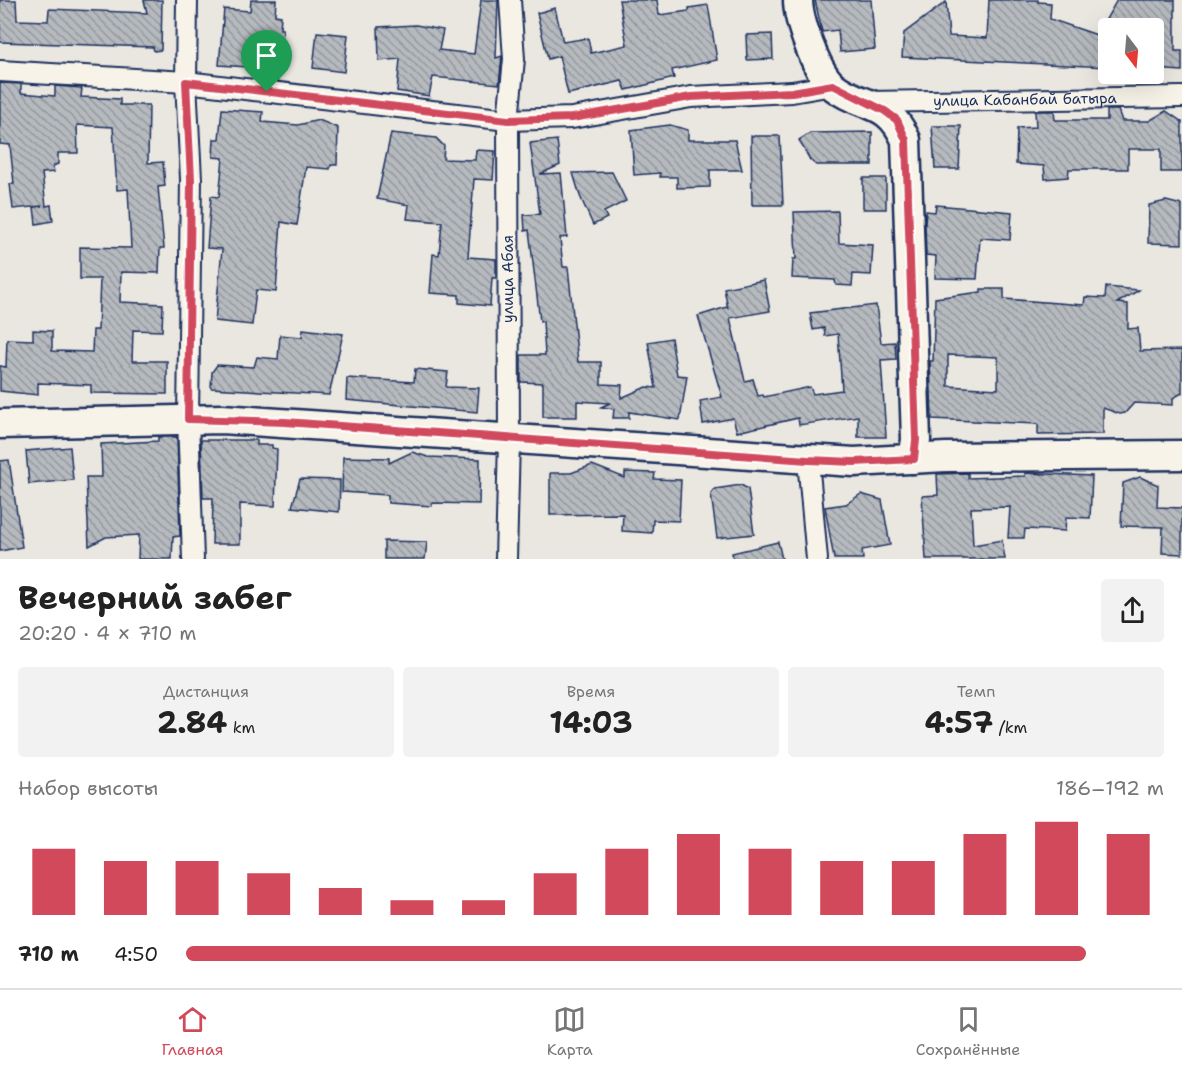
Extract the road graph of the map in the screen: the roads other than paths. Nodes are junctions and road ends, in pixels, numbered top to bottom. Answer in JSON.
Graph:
{"nodes":[{"id":1,"x":187,"y":0,"type":"edge"},
{"id":2,"x":510,"y":0,"type":"edge"},
{"id":3,"x":798,"y":0,"type":"edge"},
{"id":4,"x":0,"y":71,"type":"edge"},
{"id":5,"x":186,"y":82,"type":"junction"},
{"id":6,"x":833,"y":85,"type":"junction"},
{"id":7,"x":1182,"y":97,"type":"edge"},
{"id":8,"x":866,"y":102,"type":"junction"},
{"id":9,"x":508,"y":120,"type":"junction"},
{"id":10,"x":188,"y":419,"type":"junction"},
{"id":11,"x":0,"y":424,"type":"edge"},
{"id":12,"x":509,"y":440,"type":"junction"},
{"id":13,"x":1182,"y":454,"type":"edge"},
{"id":14,"x":914,"y":459,"type":"junction"},
{"id":15,"x":808,"y":460,"type":"junction"},
{"id":16,"x":193,"y":559,"type":"edge"},
{"id":17,"x":506,"y":559,"type":"edge"},
{"id":18,"x":818,"y":559,"type":"edge"}],
"edges":[{"from":1,"to":5,"type":"street"},
{"from":2,"to":9,"type":"street","name":"улица Абая"},
{"from":3,"to":6,"type":"street"},
{"from":4,"to":5,"type":"street"},
{"from":5,"to":9,"type":"street"},
{"from":5,"to":10,"type":"street"},
{"from":6,"to":8,"type":"street"},
{"from":6,"to":9,"type":"street"},
{"from":7,"to":8,"type":"street","name":"улица Кабанбай батыра"},
{"from":8,"to":14,"type":"street"},
{"from":9,"to":12,"type":"street","name":"улица Абая"},
{"from":10,"to":11,"type":"street"},
{"from":10,"to":12,"type":"street"},
{"from":10,"to":16,"type":"street"},
{"from":12,"to":15,"type":"street"},
{"from":12,"to":17,"type":"street","name":"улица Абая"},
{"from":13,"to":14,"type":"street"},
{"from":14,"to":15,"type":"street"},
{"from":15,"to":18,"type":"street"}]}
